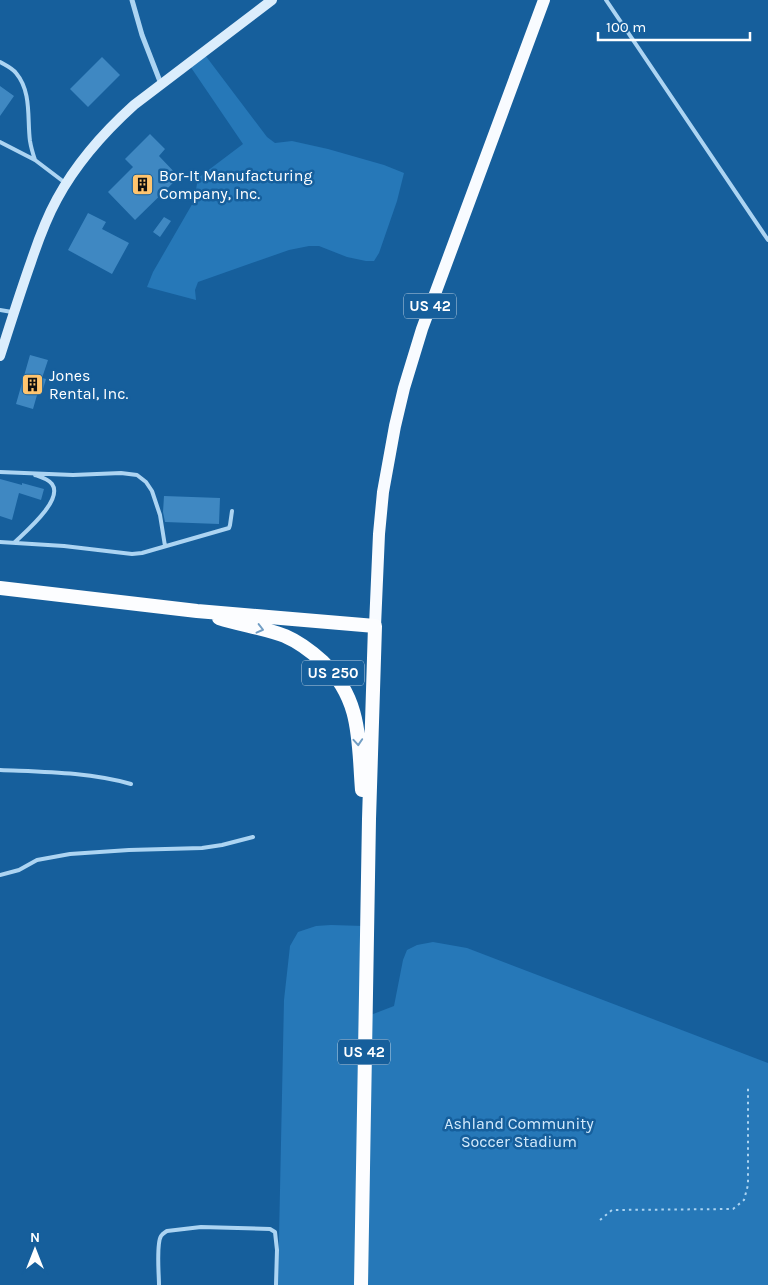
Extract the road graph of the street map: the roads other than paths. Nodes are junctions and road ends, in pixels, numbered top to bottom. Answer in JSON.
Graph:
{"nodes":[{"id":1,"x":132,"y":0,"type":"edge"},
{"id":2,"x":272,"y":0,"type":"edge"},
{"id":3,"x":544,"y":0,"type":"edge"},
{"id":4,"x":606,"y":0,"type":"edge"},
{"id":5,"x":0,"y":62,"type":"edge"},
{"id":6,"x":161,"y":84,"type":"junction"},
{"id":7,"x":0,"y":142,"type":"edge"},
{"id":8,"x":35,"y":160,"type":"junction"},
{"id":9,"x":66,"y":184,"type":"junction"},
{"id":10,"x":768,"y":240,"type":"edge"},
{"id":11,"x":0,"y":310,"type":"edge"},
{"id":12,"x":14,"y":312,"type":"junction"},
{"id":13,"x":0,"y":356,"type":"edge"},
{"id":14,"x":0,"y":472,"type":"edge"},
{"id":15,"x":30,"y":474,"type":"junction"},
{"id":16,"x":232,"y":511,"type":"dead end"},
{"id":17,"x":0,"y":542,"type":"edge"},
{"id":18,"x":14,"y":543,"type":"junction"},
{"id":19,"x":165,"y":546,"type":"junction"},
{"id":20,"x":0,"y":588,"type":"edge"},
{"id":21,"x":196,"y":611,"type":"junction"},
{"id":22,"x":375,"y":626,"type":"junction"},
{"id":23,"x":0,"y":770,"type":"edge"},
{"id":24,"x":131,"y":784,"type":"dead end"},
{"id":25,"x":369,"y":819,"type":"junction"},
{"id":26,"x":252,"y":837,"type":"dead end"},
{"id":27,"x":0,"y":875,"type":"edge"},
{"id":28,"x":159,"y":1285,"type":"edge"},
{"id":29,"x":276,"y":1285,"type":"edge"},
{"id":30,"x":360,"y":1285,"type":"edge"}],
"edges":[{"from":1,"to":6,"type":"street"},
{"from":2,"to":6,"type":"main road"},
{"from":3,"to":22,"type":"main road","number":"US 42"},
{"from":4,"to":10,"type":"lane"},
{"from":5,"to":8,"type":"lane"},
{"from":6,"to":9,"type":"main road"},
{"from":7,"to":8,"type":"lane"},
{"from":8,"to":9,"type":"lane"},
{"from":9,"to":12,"type":"main road"},
{"from":11,"to":12,"type":"lane"},
{"from":12,"to":13,"type":"main road"},
{"from":14,"to":15,"type":"lane"},
{"from":15,"to":18,"type":"lane"},
{"from":15,"to":19,"type":"lane"},
{"from":16,"to":19,"type":"lane"},
{"from":17,"to":18,"type":"lane"},
{"from":18,"to":19,"type":"lane"},
{"from":20,"to":21,"type":"highway","number":"US 250"},
{"from":21,"to":22,"type":"highway","number":"US 250"},
{"from":21,"to":25,"type":"highway","number":"US 250","one_way":true},
{"from":22,"to":25,"type":"highway","number":"US 42"},
{"from":23,"to":24,"type":"lane"},
{"from":25,"to":30,"type":"highway","number":"US 42"},
{"from":26,"to":27,"type":"lane"},
{"from":28,"to":29,"type":"lane"}]}
